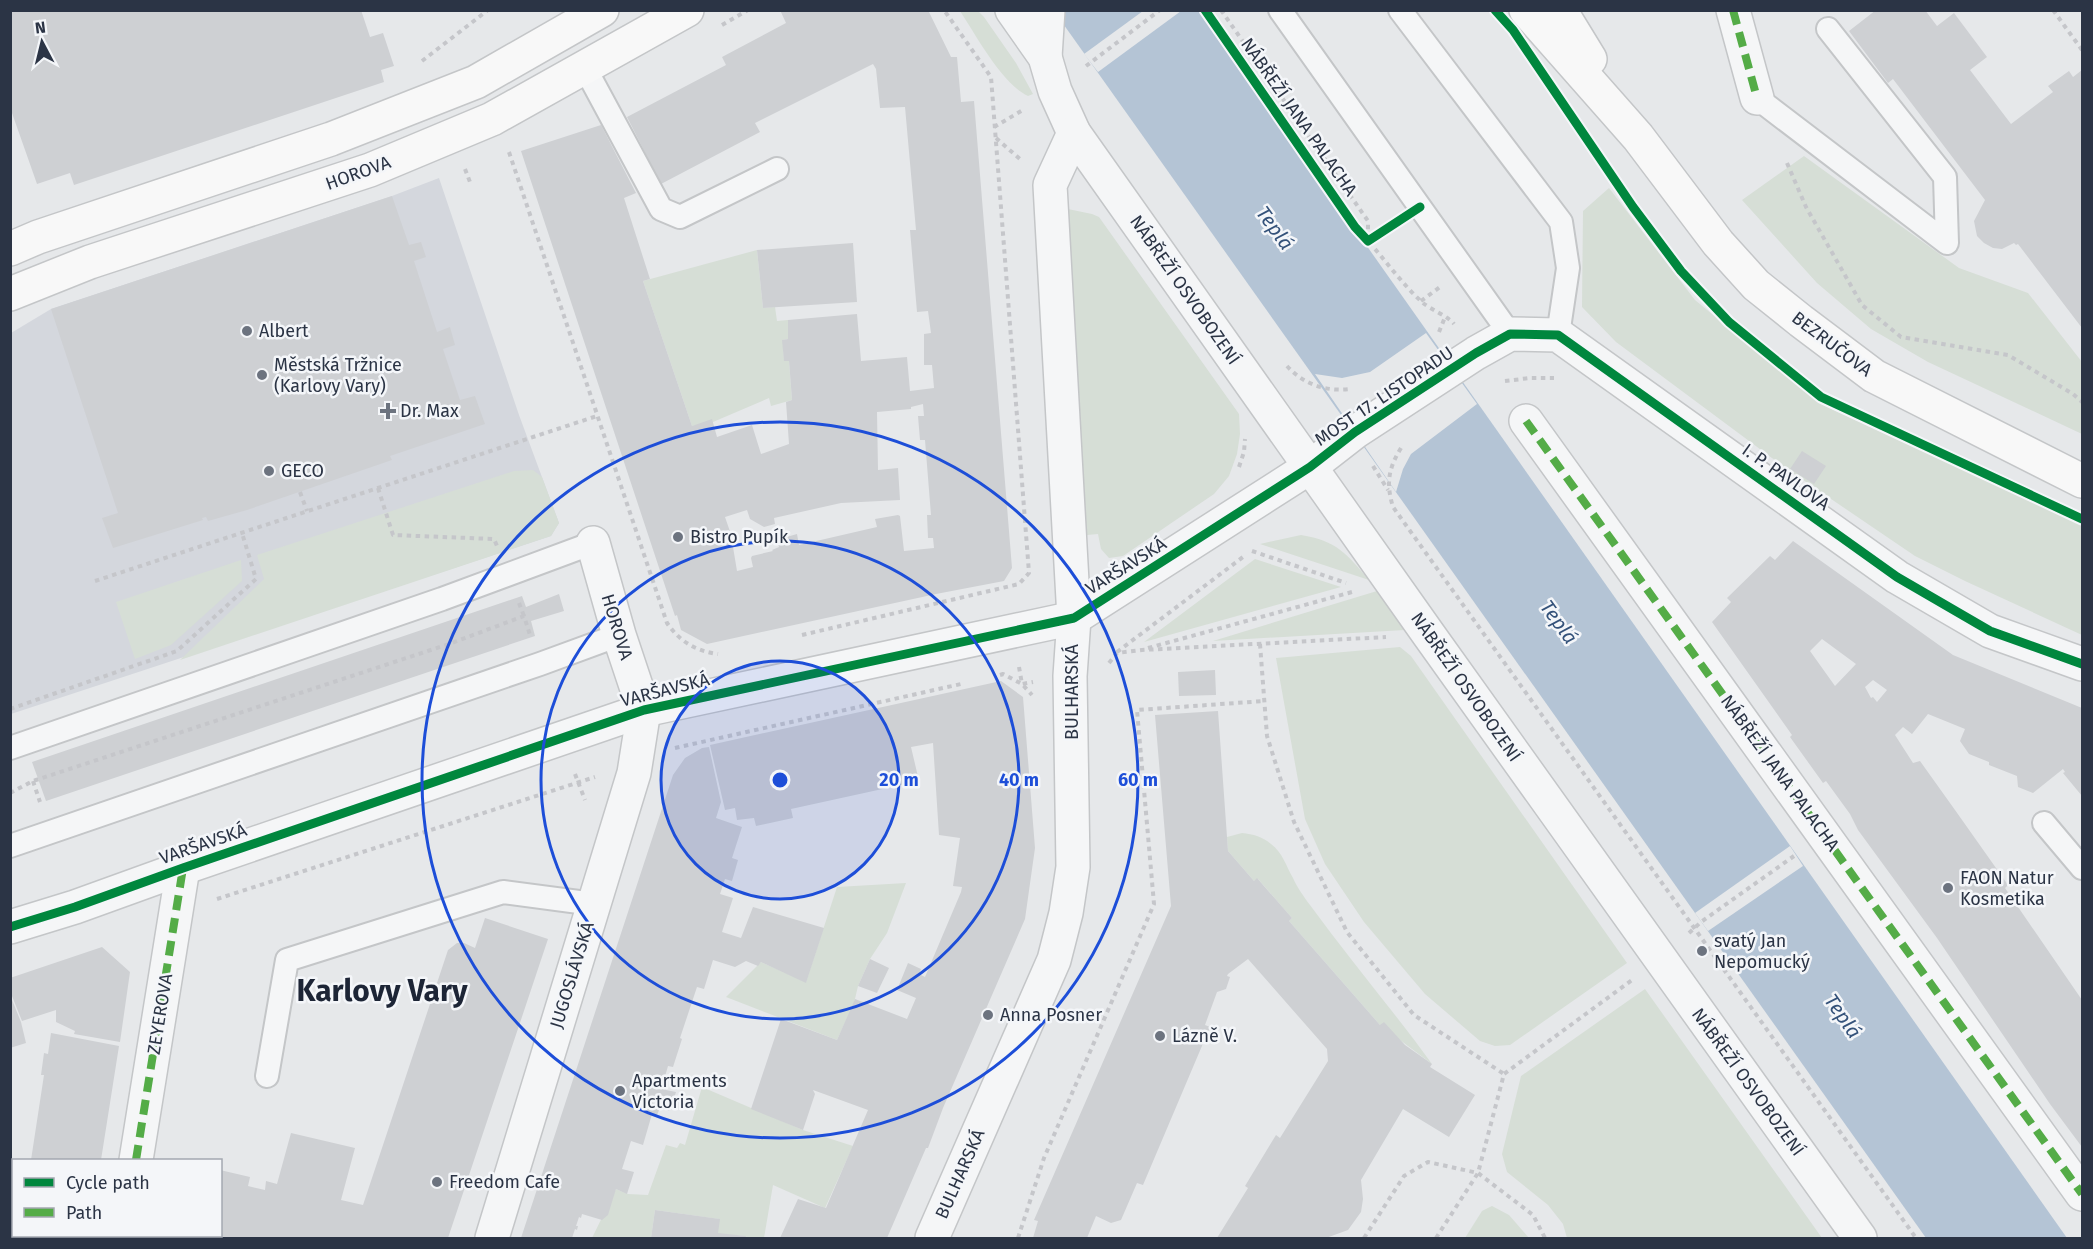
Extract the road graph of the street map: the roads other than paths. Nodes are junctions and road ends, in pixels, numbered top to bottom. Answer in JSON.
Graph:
{"nodes":[{"id":1,"x":687,"y":10,"type":"edge"},
{"id":2,"x":1012,"y":10,"type":"edge"},
{"id":3,"x":1048,"y":10,"type":"edge"},
{"id":4,"x":1280,"y":10,"type":"edge"},
{"id":5,"x":1400,"y":10,"type":"edge"},
{"id":6,"x":1526,"y":10,"type":"edge"},
{"id":7,"x":1560,"y":10,"type":"edge"},
{"id":8,"x":1733,"y":10,"type":"edge"},
{"id":9,"x":593,"y":14,"type":"edge"},
{"id":10,"x":1828,"y":29,"type":"dead end"},
{"id":11,"x":1045,"y":57,"type":"junction"},
{"id":12,"x":585,"y":68,"type":"junction"},
{"id":13,"x":1757,"y":98,"type":"joint"},
{"id":14,"x":1074,"y":133,"type":"junction"},
{"id":15,"x":1638,"y":137,"type":"junction"},
{"id":16,"x":777,"y":169,"type":"dead end"},
{"id":17,"x":10,"y":249,"type":"edge"},
{"id":18,"x":10,"y":294,"type":"edge"},
{"id":19,"x":1510,"y":334,"type":"junction"},
{"id":20,"x":1558,"y":334,"type":"junction"},
{"id":21,"x":1526,"y":421,"type":"dead end"},
{"id":22,"x":1310,"y":467,"type":"junction"},
{"id":23,"x":2082,"y":481,"type":"edge"},
{"id":24,"x":593,"y":543,"type":"joint"},
{"id":25,"x":1074,"y":618,"type":"junction"},
{"id":26,"x":618,"y":635,"type":"junction"},
{"id":27,"x":2082,"y":664,"type":"edge"},
{"id":28,"x":644,"y":710,"type":"junction"},
{"id":29,"x":10,"y":748,"type":"edge"},
{"id":30,"x":2044,"y":823,"type":"dead end"},
{"id":31,"x":10,"y":846,"type":"edge"},
{"id":32,"x":183,"y":868,"type":"junction"},
{"id":33,"x":2082,"y":868,"type":"edge"},
{"id":34,"x":594,"y":903,"type":"junction"},
{"id":35,"x":16,"y":918,"type":"edge"},
{"id":36,"x":267,"y":1076,"type":"dead end"},
{"id":37,"x":136,"y":1159,"type":"edge"},
{"id":38,"x":2082,"y":1194,"type":"edge"},
{"id":39,"x":492,"y":1239,"type":"edge"},
{"id":40,"x":932,"y":1239,"type":"edge"},
{"id":41,"x":1860,"y":1239,"type":"edge"}],
"edges":[{"from":1,"to":12,"type":"street","name":"HOROVA"},
{"from":2,"to":11,"type":"street"},
{"from":3,"to":11,"type":"street"},
{"from":4,"to":19,"type":"lane"},
{"from":5,"to":20,"type":"lane"},
{"from":6,"to":15,"type":"street","name":"BEZRUČOVA"},
{"from":7,"to":15,"type":"street","name":"BEZRUČOVA"},
{"from":8,"to":13,"type":"street"},
{"from":9,"to":17,"type":"street"},
{"from":10,"to":13,"type":"lane"},
{"from":11,"to":14,"type":"street"},
{"from":12,"to":16,"type":"lane"},
{"from":12,"to":18,"type":"street","name":"HOROVA"},
{"from":14,"to":22,"type":"street","name":"NÁBŘEŽÍ OSVOBOZENÍ"},
{"from":14,"to":25,"type":"street","name":"BULHARSKÁ"},
{"from":15,"to":23,"type":"street","name":"BEZRUČOVA"},
{"from":19,"to":20,"type":"street"},
{"from":19,"to":22,"type":"street","name":"MOST 17. LISTOPADU"},
{"from":20,"to":27,"type":"street","name":"I. P. PAVLOVA"},
{"from":21,"to":38,"type":"street","name":"NÁBŘEŽÍ JANA PALACHA"},
{"from":22,"to":25,"type":"street","name":"VARŠAVSKÁ"},
{"from":22,"to":41,"type":"street","name":"NÁBŘEŽÍ OSVOBOZENÍ"},
{"from":24,"to":26,"type":"street","name":"HOROVA"},
{"from":24,"to":29,"type":"lane"},
{"from":25,"to":28,"type":"street","name":"VARŠAVSKÁ"},
{"from":25,"to":40,"type":"street","name":"BULHARSKÁ"},
{"from":26,"to":28,"type":"street","name":"HOROVA"},
{"from":26,"to":31,"type":"lane"},
{"from":28,"to":32,"type":"street","name":"VARŠAVSKÁ"},
{"from":28,"to":34,"type":"street","name":"JUGOSLÁVSKÁ"},
{"from":30,"to":33,"type":"lane"},
{"from":32,"to":35,"type":"street","name":"VARŠAVSKÁ"},
{"from":32,"to":37,"type":"street","name":"ZEYEROVA"},
{"from":34,"to":36,"type":"lane"},
{"from":34,"to":39,"type":"street","name":"JUGOSLÁVSKÁ"}]}
